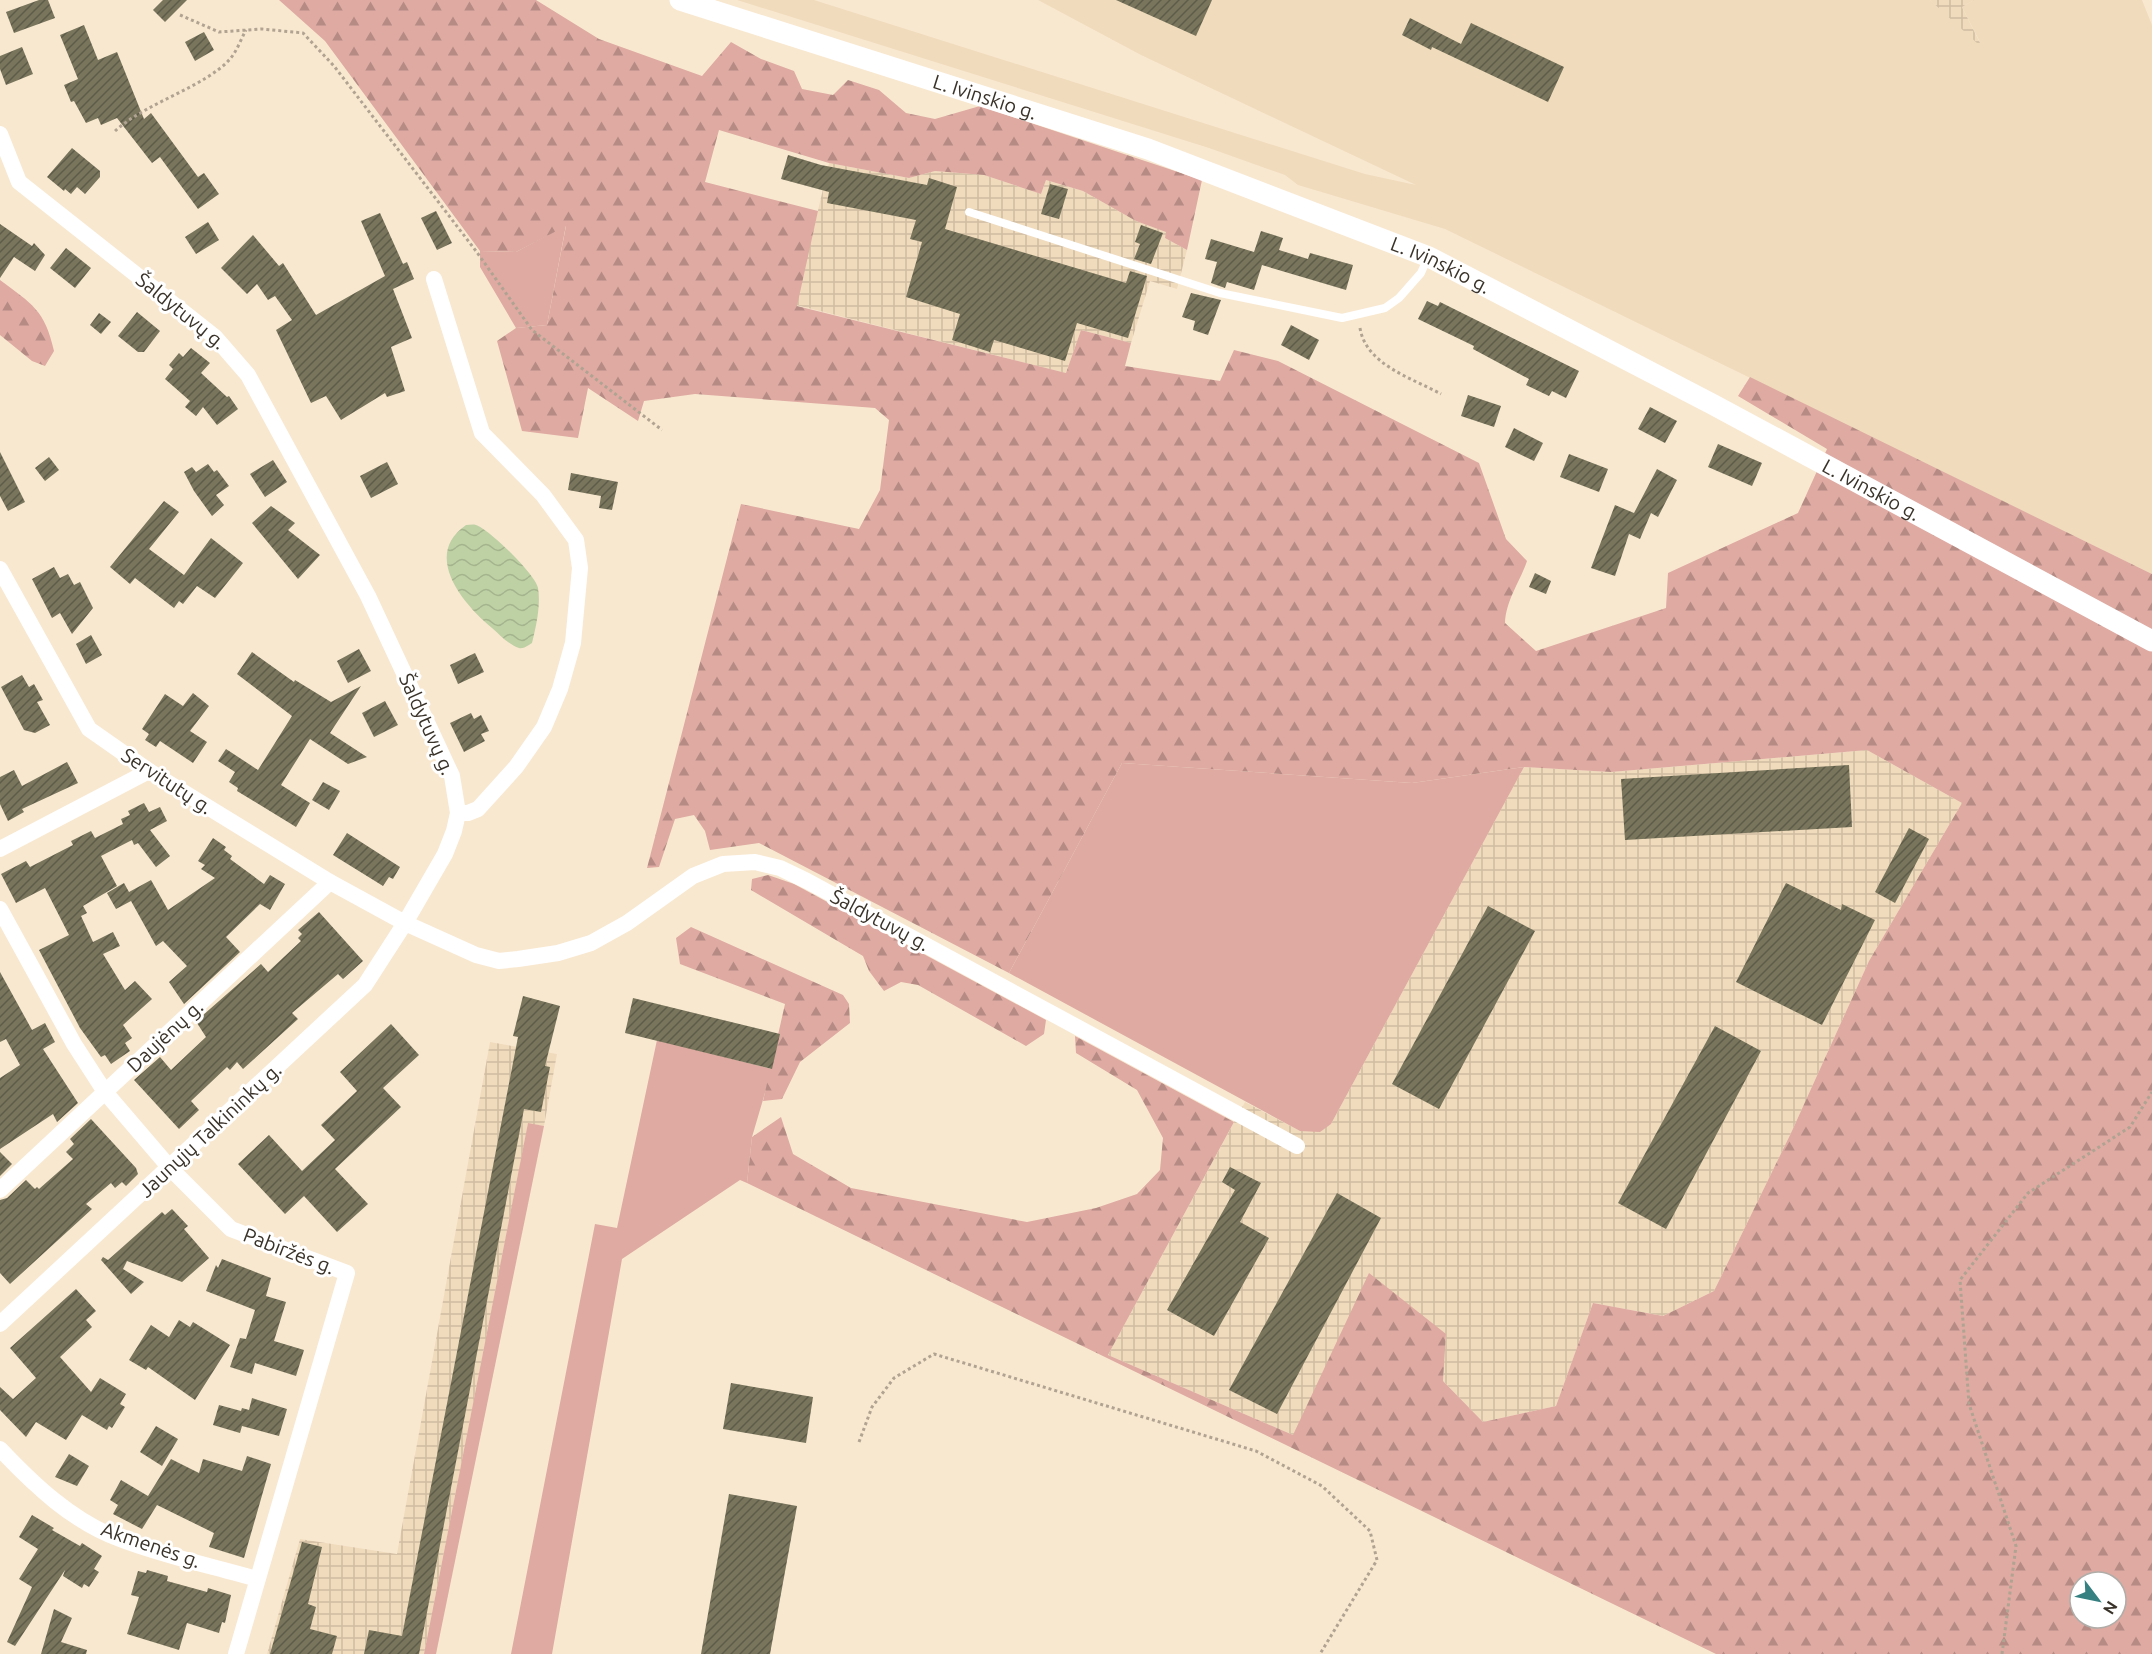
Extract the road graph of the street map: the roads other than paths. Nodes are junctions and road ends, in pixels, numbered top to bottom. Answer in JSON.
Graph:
{"nodes":[{"id":1,"x":680,"y":0,"type":"edge"},
{"id":2,"x":0,"y":134,"type":"edge"},
{"id":3,"x":969,"y":212,"type":"dead end"},
{"id":4,"x":1429,"y":257,"type":"junction"},
{"id":5,"x":434,"y":279,"type":"dead end"},
{"id":6,"x":0,"y":569,"type":"edge"},
{"id":7,"x":2152,"y":641,"type":"edge"},
{"id":8,"x":149,"y":771,"type":"junction"},
{"id":9,"x":458,"y":813,"type":"junction"},
{"id":10,"x":0,"y":849,"type":"edge"},
{"id":11,"x":330,"y":882,"type":"junction"},
{"id":12,"x":0,"y":909,"type":"edge"},
{"id":13,"x":405,"y":923,"type":"junction"},
{"id":14,"x":105,"y":1092,"type":"junction"},
{"id":15,"x":1297,"y":1146,"type":"dead end"},
{"id":16,"x":170,"y":1168,"type":"junction"},
{"id":17,"x":0,"y":1190,"type":"edge"},
{"id":18,"x":0,"y":1323,"type":"edge"},
{"id":19,"x":0,"y":1449,"type":"edge"},
{"id":20,"x":257,"y":1579,"type":"junction"},
{"id":21,"x":236,"y":1654,"type":"edge"}],
"edges":[{"from":1,"to":4,"type":"street","name":"L. Ivinskio g."},
{"from":2,"to":9,"type":"street","name":"Šaldytuvų g."},
{"from":3,"to":4,"type":"lane"},
{"from":4,"to":7,"type":"street","name":"L. Ivinskio g."},
{"from":5,"to":9,"type":"street"},
{"from":6,"to":8,"type":"street","name":"Servitutų g."},
{"from":8,"to":10,"type":"street"},
{"from":8,"to":11,"type":"street","name":"Servitutų g."},
{"from":9,"to":13,"type":"street","name":"Šaldytuvų g."},
{"from":11,"to":13,"type":"street","name":"Servitutų g."},
{"from":11,"to":14,"type":"street","name":"Daujėnų g."},
{"from":12,"to":14,"type":"street","name":"Pabiržės g."},
{"from":13,"to":15,"type":"street","name":"Šaldytuvų g."},
{"from":13,"to":16,"type":"street","name":"Jaunųjų Talkininkų g."},
{"from":14,"to":16,"type":"street","name":"Pabiržės g."},
{"from":14,"to":17,"type":"street","name":"Daujėnų g."},
{"from":16,"to":18,"type":"street","name":"Jaunųjų Talkininkų g."},
{"from":16,"to":20,"type":"street","name":"Pabiržės g."},
{"from":19,"to":20,"type":"street","name":"Akmenės g."},
{"from":20,"to":21,"type":"street","name":"Pabiržės g."}]}
